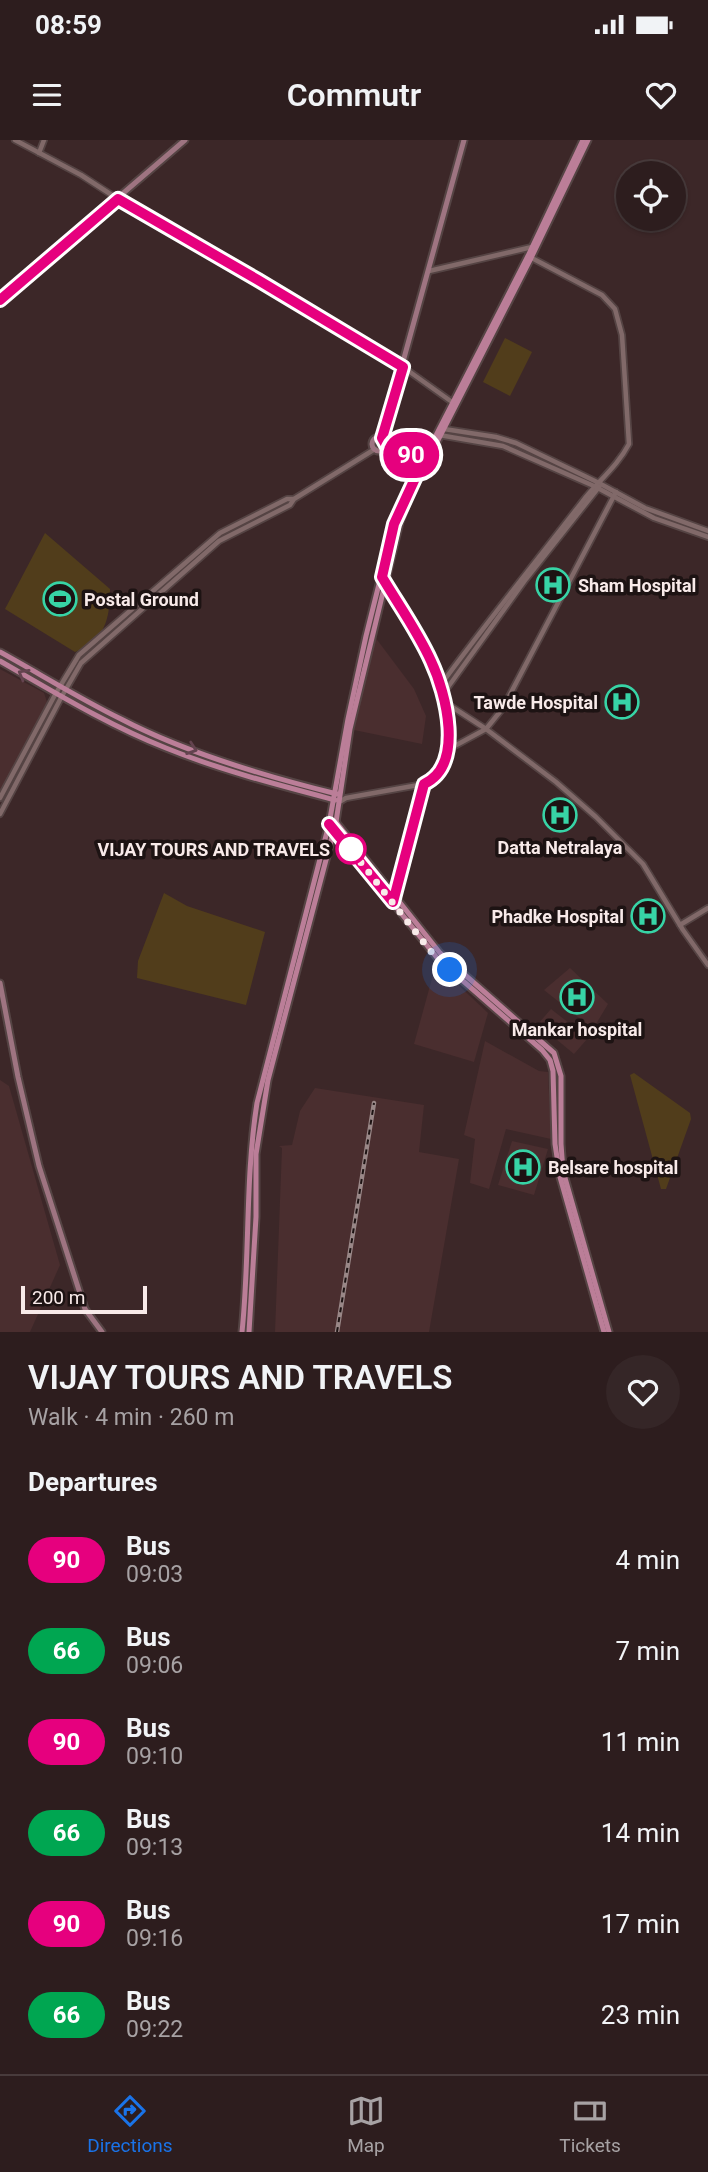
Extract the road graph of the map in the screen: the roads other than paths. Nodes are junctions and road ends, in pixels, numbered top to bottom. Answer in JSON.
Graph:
{"nodes":[{"id":1,"x":15,"y":140,"type":"edge"},
{"id":2,"x":44,"y":140,"type":"edge"},
{"id":3,"x":185,"y":140,"type":"edge"},
{"id":4,"x":464,"y":140,"type":"edge"},
{"id":5,"x":586,"y":140,"type":"edge"},
{"id":6,"x":38,"y":153,"type":"junction"},
{"id":7,"x":118,"y":199,"type":"junction"},
{"id":8,"x":534,"y":248,"type":"junction"},
{"id":9,"x":529,"y":257,"type":"junction"},
{"id":10,"x":429,"y":271,"type":"junction"},
{"id":11,"x":0,"y":300,"type":"edge"},
{"id":12,"x":403,"y":367,"type":"junction"},
{"id":13,"x":452,"y":402,"type":"junction"},
{"id":14,"x":441,"y":432,"type":"junction"},
{"id":15,"x":382,"y":438,"type":"junction"},
{"id":16,"x":384,"y":447,"type":"junction"},
{"id":17,"x":374,"y":449,"type":"junction"},
{"id":18,"x":422,"y":462,"type":"junction"},
{"id":19,"x":598,"y":484,"type":"junction"},
{"id":20,"x":614,"y":494,"type":"junction"},
{"id":21,"x":708,"y":531,"type":"edge"},
{"id":22,"x":708,"y":537,"type":"edge"},
{"id":23,"x":383,"y":579,"type":"junction"},
{"id":24,"x":522,"y":582,"type":"junction"},
{"id":25,"x":0,"y":652,"type":"edge"},
{"id":26,"x":0,"y":661,"type":"edge"},
{"id":27,"x":440,"y":686,"type":"junction"},
{"id":28,"x":62,"y":687,"type":"junction"},
{"id":29,"x":58,"y":694,"type":"junction"},
{"id":30,"x":443,"y":694,"type":"junction"},
{"id":31,"x":446,"y":703,"type":"junction"},
{"id":32,"x":486,"y":729,"type":"junction"},
{"id":33,"x":449,"y":749,"type":"junction"},
{"id":34,"x":424,"y":784,"type":"junction"},
{"id":35,"x":340,"y":797,"type":"junction"},
{"id":36,"x":0,"y":798,"type":"edge"},
{"id":37,"x":0,"y":814,"type":"edge"},
{"id":38,"x":332,"y":821,"type":"junction"},
{"id":39,"x":334,"y":830,"type":"junction"},
{"id":40,"x":395,"y":894,"type":"junction"},
{"id":41,"x":393,"y":902,"type":"junction"},
{"id":42,"x":708,"y":908,"type":"edge"},
{"id":43,"x":680,"y":925,"type":"junction"},
{"id":44,"x":708,"y":965,"type":"edge"},
{"id":45,"x":0,"y":983,"type":"edge"},
{"id":46,"x":102,"y":1332,"type":"edge"},
{"id":47,"x":242,"y":1332,"type":"edge"},
{"id":48,"x":249,"y":1332,"type":"edge"},
{"id":49,"x":604,"y":1332,"type":"edge"},
{"id":50,"x":609,"y":1332,"type":"edge"}],
"edges":[{"from":1,"to":6,"type":"street"},
{"from":2,"to":6,"type":"street"},
{"from":3,"to":7,"type":"main road"},
{"from":4,"to":10,"type":"main road"},
{"from":5,"to":8,"type":"main road"},
{"from":6,"to":7,"type":"street"},
{"from":7,"to":11,"type":"main road"},
{"from":7,"to":12,"type":"street"},
{"from":8,"to":9,"type":"main road"},
{"from":8,"to":10,"type":"street"},
{"from":9,"to":13,"type":"main road"},
{"from":9,"to":14,"type":"main road"},
{"from":9,"to":19,"type":"street"},
{"from":10,"to":12,"type":"main road"},
{"from":12,"to":13,"type":"street"},
{"from":12,"to":15,"type":"main road"},
{"from":13,"to":14,"type":"main road"},
{"from":14,"to":18,"type":"main road"},
{"from":14,"to":19,"type":"street"},
{"from":14,"to":23,"type":"main road"},
{"from":15,"to":16,"type":"main road"},
{"from":15,"to":17,"type":"main road"},
{"from":16,"to":17,"type":"main road"},
{"from":16,"to":18,"type":"main road"},
{"from":17,"to":28,"type":"street"},
{"from":18,"to":23,"type":"main road"},
{"from":19,"to":20,"type":"street"},
{"from":19,"to":24,"type":"street"},
{"from":20,"to":21,"type":"street"},
{"from":20,"to":22,"type":"street"},
{"from":20,"to":32,"type":"street"},
{"from":23,"to":27,"type":"street"},
{"from":23,"to":35,"type":"main road"},
{"from":24,"to":27,"type":"street"},
{"from":24,"to":30,"type":"street"},
{"from":25,"to":28,"type":"main road"},
{"from":29,"to":26,"type":"main road","one_way":true},
{"from":27,"to":30,"type":"street"},
{"from":28,"to":29,"type":"street"},
{"from":28,"to":35,"type":"main road","one_way":true},
{"from":29,"to":35,"type":"main road"},
{"from":29,"to":36,"type":"street"},
{"from":29,"to":37,"type":"street"},
{"from":30,"to":31,"type":"street"},
{"from":31,"to":32,"type":"street"},
{"from":31,"to":33,"type":"street"},
{"from":32,"to":33,"type":"street"},
{"from":32,"to":43,"type":"street"},
{"from":33,"to":34,"type":"street"},
{"from":34,"to":35,"type":"street"},
{"from":34,"to":40,"type":"street"},
{"from":35,"to":38,"type":"main road"},
{"from":38,"to":39,"type":"main road"},
{"from":38,"to":40,"type":"main road"},
{"from":38,"to":47,"type":"main road"},
{"from":39,"to":41,"type":"main road"},
{"from":39,"to":48,"type":"main road"},
{"from":40,"to":41,"type":"street"},
{"from":40,"to":50,"type":"main road"},
{"from":41,"to":49,"type":"main road"},
{"from":42,"to":43,"type":"street"},
{"from":43,"to":44,"type":"street"},
{"from":45,"to":46,"type":"main road"}]}
